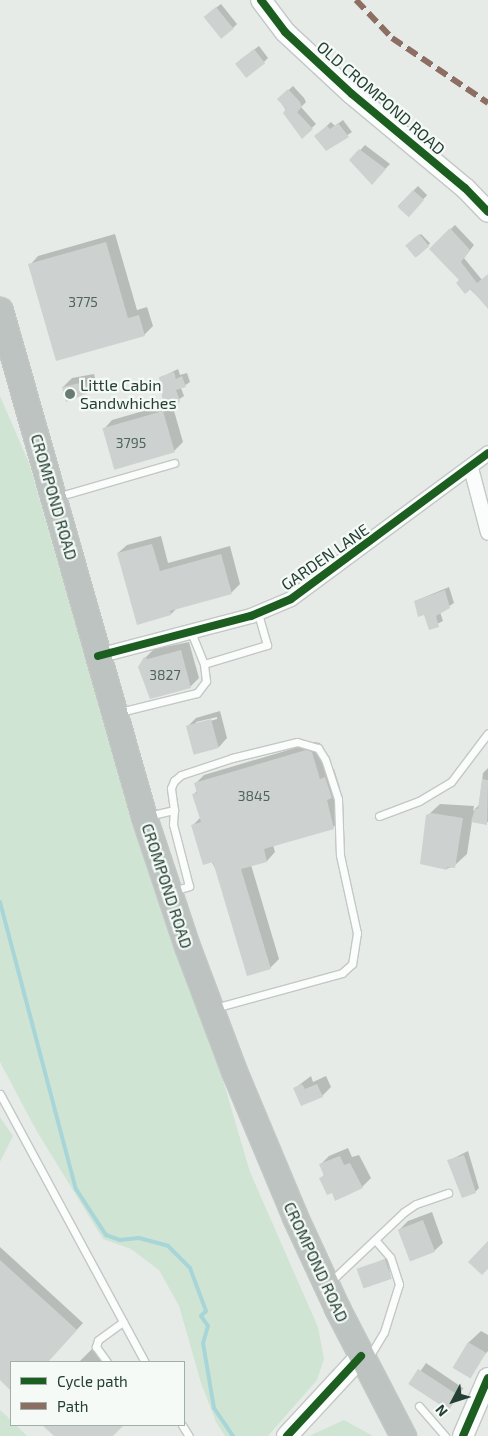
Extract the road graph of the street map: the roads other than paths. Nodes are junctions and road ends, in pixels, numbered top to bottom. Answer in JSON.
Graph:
{"nodes":[{"id":1,"x":261,"y":0,"type":"edge"},
{"id":2,"x":488,"y":212,"type":"edge"},
{"id":3,"x":0,"y":310,"type":"edge"},
{"id":4,"x":5,"y":346,"type":"edge"},
{"id":5,"x":488,"y":453,"type":"edge"},
{"id":6,"x":174,"y":463,"type":"dead end"},
{"id":7,"x":471,"y":468,"type":"junction"},
{"id":8,"x":54,"y":498,"type":"junction"},
{"id":9,"x":488,"y":533,"type":"edge"},
{"id":10,"x":258,"y":613,"type":"junction"},
{"id":11,"x":190,"y":632,"type":"junction"},
{"id":12,"x":98,"y":656,"type":"junction"},
{"id":13,"x":204,"y":664,"type":"junction"},
{"id":14,"x":114,"y":714,"type":"junction"},
{"id":15,"x":488,"y":733,"type":"edge"},
{"id":16,"x":174,"y":810,"type":"junction"},
{"id":17,"x":379,"y":816,"type":"dead end"},
{"id":18,"x":144,"y":817,"type":"junction"},
{"id":19,"x":168,"y":892,"type":"junction"},
{"id":20,"x":210,"y":1009,"type":"junction"},
{"id":21,"x":0,"y":1094,"type":"edge"},
{"id":22,"x":448,"y":1193,"type":"dead end"},
{"id":23,"x":376,"y":1240,"type":"junction"},
{"id":24,"x":326,"y":1286,"type":"junction"},
{"id":25,"x":123,"y":1322,"type":"junction"},
{"id":26,"x":363,"y":1360,"type":"junction"},
{"id":27,"x":106,"y":1361,"type":"edge"},
{"id":28,"x":144,"y":1361,"type":"edge"},
{"id":29,"x":488,"y":1378,"type":"edge"},
{"id":30,"x":418,"y":1406,"type":"dead end"},
{"id":31,"x":287,"y":1436,"type":"edge"},
{"id":32,"x":403,"y":1436,"type":"edge"},
{"id":33,"x":445,"y":1436,"type":"edge"},
{"id":34,"x":463,"y":1436,"type":"edge"}],
"edges":[{"from":1,"to":2,"type":"street","name":"OLD CROMPOND ROAD"},
{"from":3,"to":4,"type":"highway","name":"CROMPOND ROAD"},
{"from":4,"to":8,"type":"highway","name":"CROMPOND ROAD"},
{"from":5,"to":7,"type":"street","name":"GARDEN LANE"},
{"from":6,"to":8,"type":"lane"},
{"from":7,"to":9,"type":"street"},
{"from":7,"to":10,"type":"street","name":"GARDEN LANE"},
{"from":8,"to":12,"type":"highway","name":"CROMPOND ROAD"},
{"from":10,"to":11,"type":"street","name":"GARDEN LANE"},
{"from":10,"to":13,"type":"lane"},
{"from":11,"to":12,"type":"street","name":"GARDEN LANE"},
{"from":11,"to":13,"type":"lane"},
{"from":12,"to":14,"type":"highway","name":"CROMPOND ROAD"},
{"from":13,"to":14,"type":"lane"},
{"from":14,"to":18,"type":"highway","name":"CROMPOND ROAD"},
{"from":15,"to":17,"type":"lane"},
{"from":16,"to":18,"type":"lane"},
{"from":16,"to":19,"type":"lane"},
{"from":16,"to":20,"type":"lane"},
{"from":18,"to":19,"type":"highway","name":"CROMPOND ROAD"},
{"from":19,"to":20,"type":"highway","name":"CROMPOND ROAD"},
{"from":20,"to":24,"type":"highway","name":"CROMPOND ROAD"},
{"from":21,"to":25,"type":"lane"},
{"from":22,"to":23,"type":"lane"},
{"from":23,"to":24,"type":"lane"},
{"from":23,"to":26,"type":"lane"},
{"from":24,"to":26,"type":"highway","name":"CROMPOND ROAD"},
{"from":25,"to":27,"type":"lane"},
{"from":25,"to":28,"type":"lane"},
{"from":26,"to":31,"type":"street"},
{"from":26,"to":32,"type":"highway","name":"CROMPOND ROAD"},
{"from":29,"to":34,"type":"street"},
{"from":30,"to":33,"type":"lane"}]}
